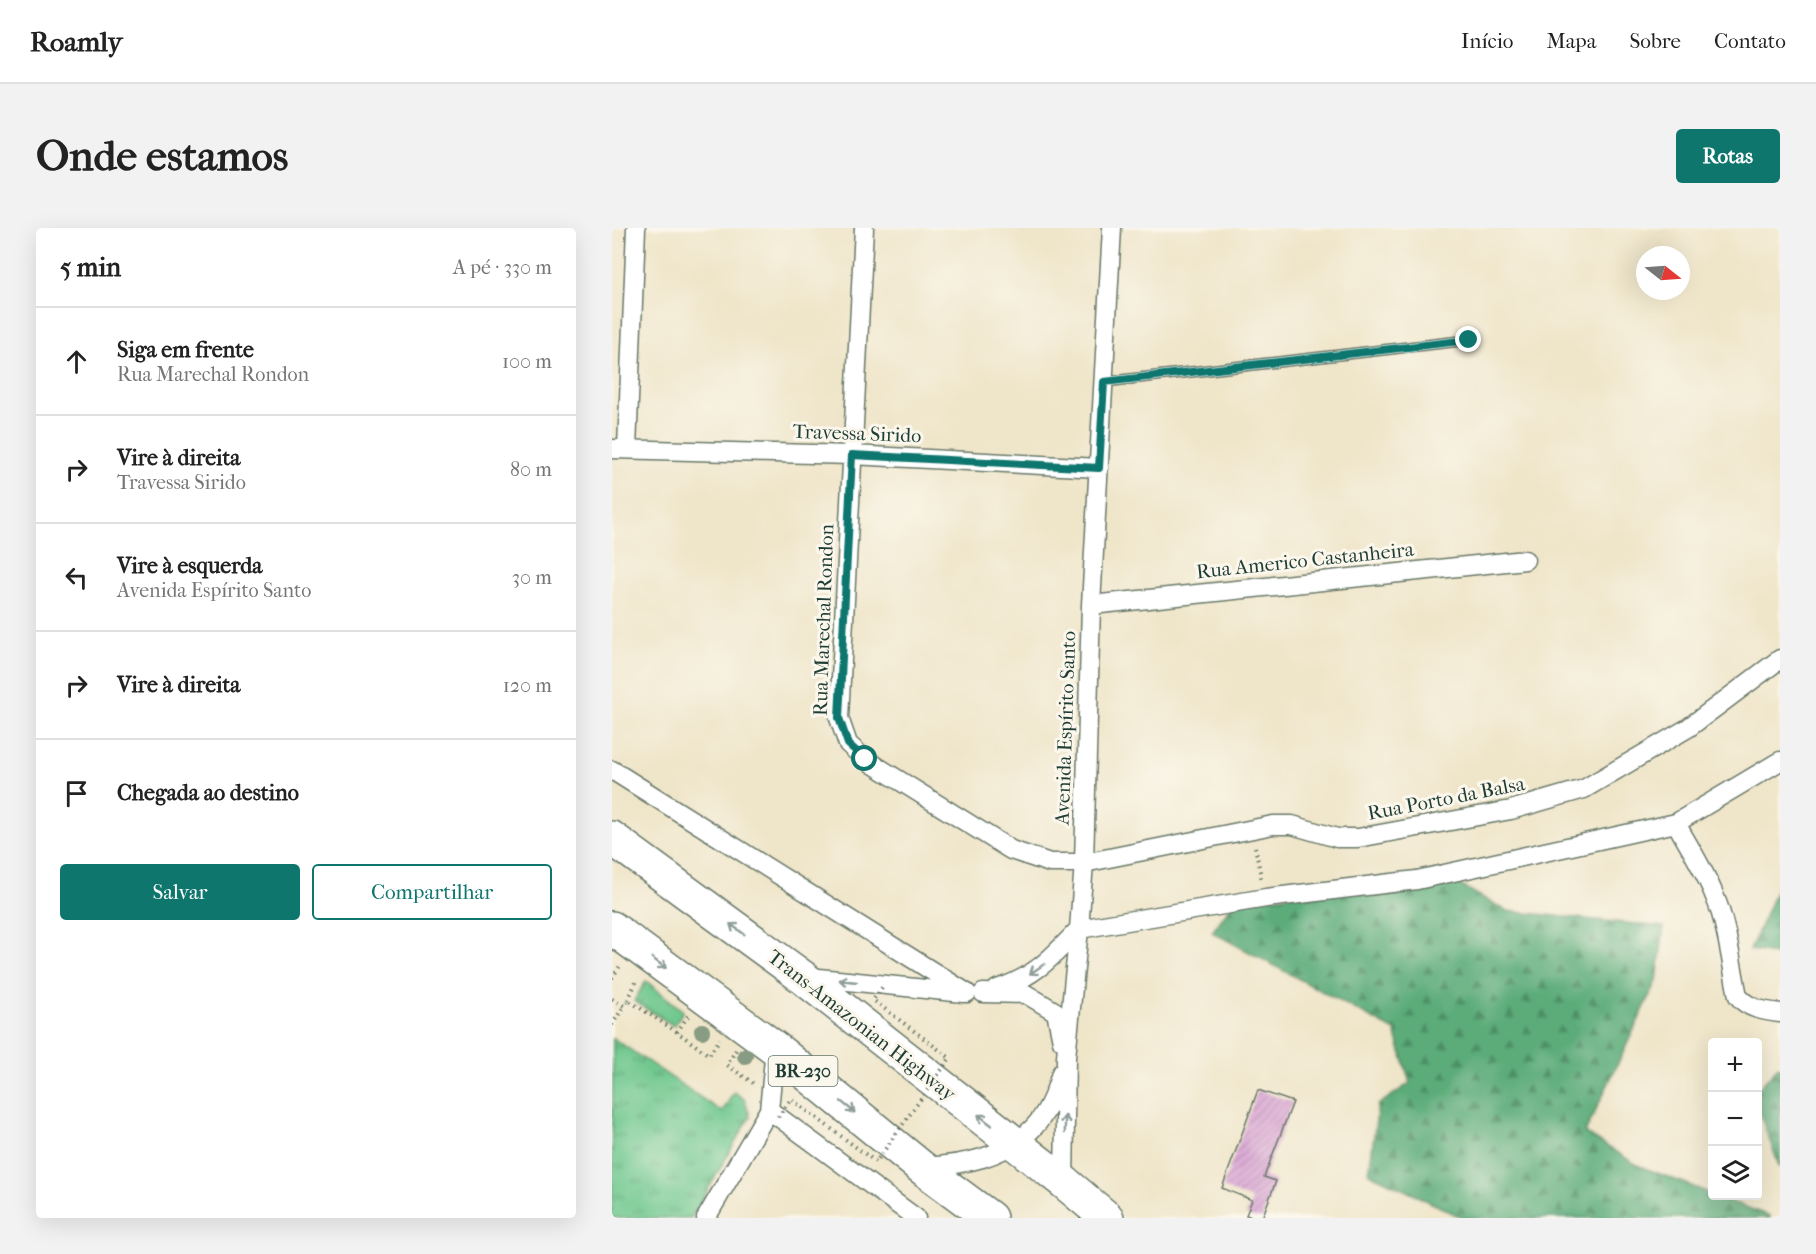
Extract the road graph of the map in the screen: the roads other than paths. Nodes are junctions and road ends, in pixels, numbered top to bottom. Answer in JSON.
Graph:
{"nodes":[{"id":1,"x":636,"y":228,"type":"edge"},
{"id":2,"x":864,"y":228,"type":"edge"},
{"id":3,"x":1112,"y":228,"type":"edge"},
{"id":4,"x":1469,"y":340,"type":"dead end"},
{"id":5,"x":1104,"y":382,"type":"junction"},
{"id":6,"x":619,"y":449,"type":"edge"},
{"id":7,"x":852,"y":455,"type":"junction"},
{"id":8,"x":1099,"y":468,"type":"junction"},
{"id":9,"x":1525,"y":560,"type":"dead end"},
{"id":10,"x":1091,"y":605,"type":"junction"},
{"id":11,"x":1780,"y":659,"type":"edge"},
{"id":12,"x":1780,"y":761,"type":"edge"},
{"id":13,"x":612,"y":770,"type":"edge"},
{"id":14,"x":1676,"y":823,"type":"junction"},
{"id":15,"x":612,"y":838,"type":"edge"},
{"id":16,"x":1084,"y":863,"type":"junction"},
{"id":17,"x":612,"y":928,"type":"edge"},
{"id":18,"x":1079,"y":930,"type":"junction"},
{"id":19,"x":801,"y":976,"type":"junction"},
{"id":20,"x":975,"y":993,"type":"junction"},
{"id":21,"x":1780,"y":1013,"type":"edge"},
{"id":22,"x":775,"y":1048,"type":"junction"},
{"id":23,"x":1066,"y":1057,"type":"junction"},
{"id":24,"x":774,"y":1114,"type":"junction"},
{"id":25,"x":1014,"y":1143,"type":"junction"},
{"id":26,"x":921,"y":1167,"type":"junction"},
{"id":27,"x":1064,"y":1182,"type":"junction"},
{"id":28,"x":706,"y":1218,"type":"edge"},
{"id":29,"x":916,"y":1218,"type":"edge"},
{"id":30,"x":990,"y":1218,"type":"edge"},
{"id":31,"x":1107,"y":1218,"type":"edge"}],
"edges":[{"from":1,"to":6,"type":"street"},
{"from":2,"to":7,"type":"street","name":"Rua Marechal Rondon"},
{"from":3,"to":5,"type":"street","name":"Avenida Espírito Santo"},
{"from":4,"to":5,"type":"lane"},
{"from":5,"to":8,"type":"street","name":"Avenida Espírito Santo"},
{"from":6,"to":7,"type":"street","name":"Travessa Sirido"},
{"from":7,"to":8,"type":"street","name":"Travessa Sirido"},
{"from":7,"to":16,"type":"street","name":"Rua Marechal Rondon"},
{"from":8,"to":10,"type":"street","name":"Avenida Espírito Santo"},
{"from":9,"to":10,"type":"street","name":"Rua Americo Castanheira"},
{"from":10,"to":16,"type":"street","name":"Avenida Espírito Santo"},
{"from":11,"to":16,"type":"street","name":"Rua Porto da Balsa"},
{"from":12,"to":14,"type":"street"},
{"from":13,"to":20,"type":"street"},
{"from":14,"to":18,"type":"street"},
{"from":14,"to":21,"type":"street"},
{"from":19,"to":15,"type":"highway","name":"Trans-Amazonian Highway","one_way":true},
{"from":16,"to":18,"type":"street","name":"Avenida Espírito Santo"},
{"from":17,"to":22,"type":"highway","number":"BR-230","one_way":true},
{"from":18,"to":20,"type":"street","one_way":true},
{"from":18,"to":23,"type":"street","name":"Avenida Espírito Santo"},
{"from":20,"to":19,"type":"street","one_way":true},
{"from":25,"to":19,"type":"highway","name":"Trans-Amazonian Highway","one_way":true},
{"from":20,"to":23,"type":"street"},
{"from":22,"to":24,"type":"street"},
{"from":22,"to":26,"type":"highway","number":"BR-230","one_way":true},
{"from":23,"to":25,"type":"street"},
{"from":27,"to":23,"type":"street","one_way":true},
{"from":24,"to":28,"type":"street"},
{"from":24,"to":29,"type":"street"},
{"from":25,"to":26,"type":"street"},
{"from":25,"to":27,"type":"highway","name":"Trans-Amazonian Highway"},
{"from":26,"to":30,"type":"highway","number":"BR-230"},
{"from":27,"to":31,"type":"highway","name":"Trans-Amazonian Highway"}]}
